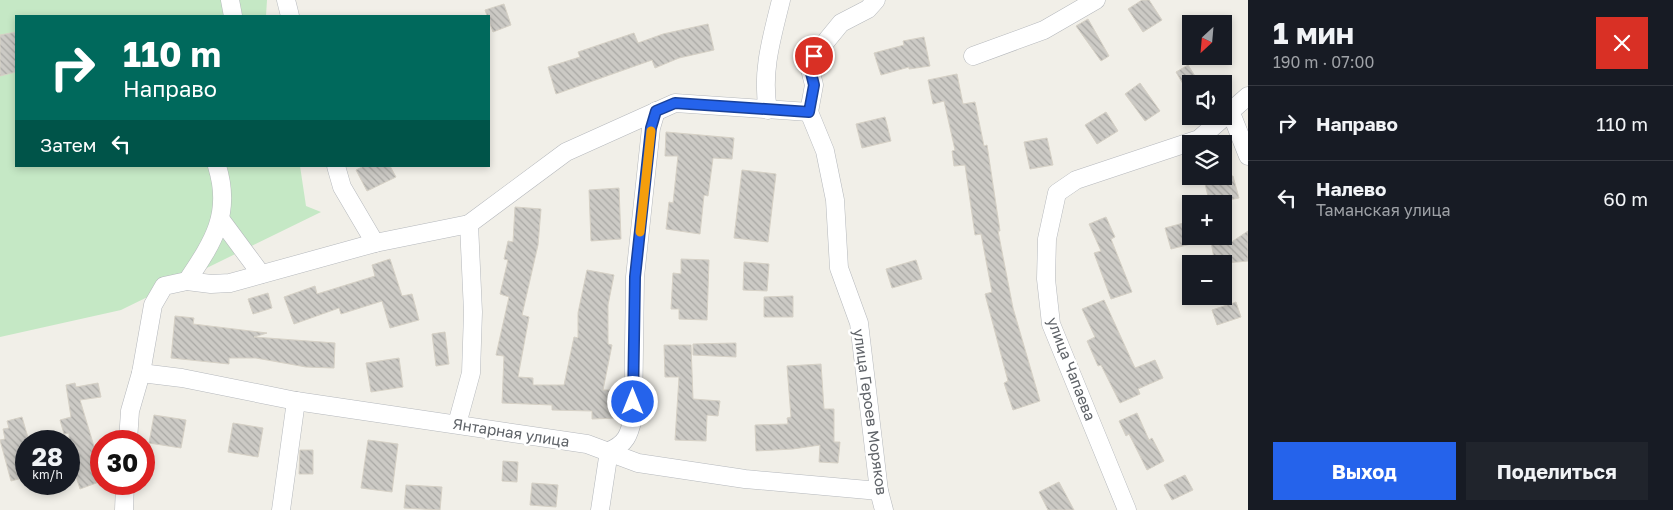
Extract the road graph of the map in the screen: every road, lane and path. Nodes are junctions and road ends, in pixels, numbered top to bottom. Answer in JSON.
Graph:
{"nodes":[{"id":1,"x":230,"y":0,"type":"edge"},
{"id":2,"x":286,"y":0,"type":"edge"},
{"id":3,"x":781,"y":0,"type":"edge"},
{"id":4,"x":876,"y":0,"type":"edge"},
{"id":5,"x":1096,"y":0,"type":"edge"},
{"id":6,"x":233,"y":15,"type":"edge"},
{"id":7,"x":290,"y":15,"type":"edge"},
{"id":8,"x":973,"y":56,"type":"dead end"},
{"id":9,"x":1248,"y":96,"type":"edge"},
{"id":10,"x":768,"y":110,"type":"junction"},
{"id":11,"x":656,"y":111,"type":"junction"},
{"id":12,"x":809,"y":112,"type":"junction"},
{"id":13,"x":1232,"y":112,"type":"edge"},
{"id":14,"x":1232,"y":116,"type":"edge"},
{"id":15,"x":1216,"y":125,"type":"edge"},
{"id":16,"x":1248,"y":156,"type":"edge"},
{"id":17,"x":217,"y":167,"type":"edge"},
{"id":18,"x":336,"y":167,"type":"edge"},
{"id":19,"x":221,"y":220,"type":"junction"},
{"id":20,"x":469,"y":224,"type":"junction"},
{"id":21,"x":375,"y":243,"type":"junction"},
{"id":22,"x":261,"y":274,"type":"junction"},
{"id":23,"x":187,"y":280,"type":"junction"},
{"id":24,"x":142,"y":374,"type":"junction"},
{"id":25,"x":296,"y":401,"type":"junction"},
{"id":26,"x":457,"y":424,"type":"junction"},
{"id":27,"x":129,"y":430,"type":"edge"},
{"id":28,"x":609,"y":451,"type":"junction"},
{"id":29,"x":879,"y":491,"type":"junction"},
{"id":30,"x":125,"y":495,"type":"edge"},
{"id":31,"x":124,"y":510,"type":"edge"},
{"id":32,"x":281,"y":510,"type":"edge"},
{"id":33,"x":600,"y":510,"type":"edge"},
{"id":34,"x":884,"y":510,"type":"edge"},
{"id":35,"x":1127,"y":510,"type":"edge"}],
"edges":[{"from":1,"to":6,"type":"street"},
{"from":2,"to":7,"type":"street"},
{"from":3,"to":10,"type":"street"},
{"from":4,"to":12,"type":"street"},
{"from":5,"to":8,"type":"street"},
{"from":9,"to":13,"type":"street"},
{"from":10,"to":11,"type":"street"},
{"from":10,"to":12,"type":"street"},
{"from":11,"to":20,"type":"street"},
{"from":11,"to":28,"type":"street"},
{"from":12,"to":29,"type":"street","name":"улица Героев Моряков"},
{"from":14,"to":16,"type":"street"},
{"from":15,"to":35,"type":"street","name":"улица Чапаева"},
{"from":17,"to":19,"type":"street"},
{"from":18,"to":21,"type":"street"},
{"from":19,"to":22,"type":"street"},
{"from":19,"to":23,"type":"street"},
{"from":20,"to":21,"type":"street"},
{"from":20,"to":26,"type":"street"},
{"from":21,"to":22,"type":"street"},
{"from":22,"to":23,"type":"street"},
{"from":23,"to":24,"type":"street"},
{"from":24,"to":25,"type":"street","name":"Янтарная улица"},
{"from":24,"to":27,"type":"street"},
{"from":25,"to":26,"type":"street","name":"Янтарная улица"},
{"from":25,"to":32,"type":"street"},
{"from":26,"to":28,"type":"street","name":"Янтарная улица"},
{"from":28,"to":29,"type":"street","name":"Янтарная улица"},
{"from":28,"to":33,"type":"street"},
{"from":29,"to":34,"type":"street","name":"улица Героев Моряков"},
{"from":30,"to":31,"type":"street"}]}
